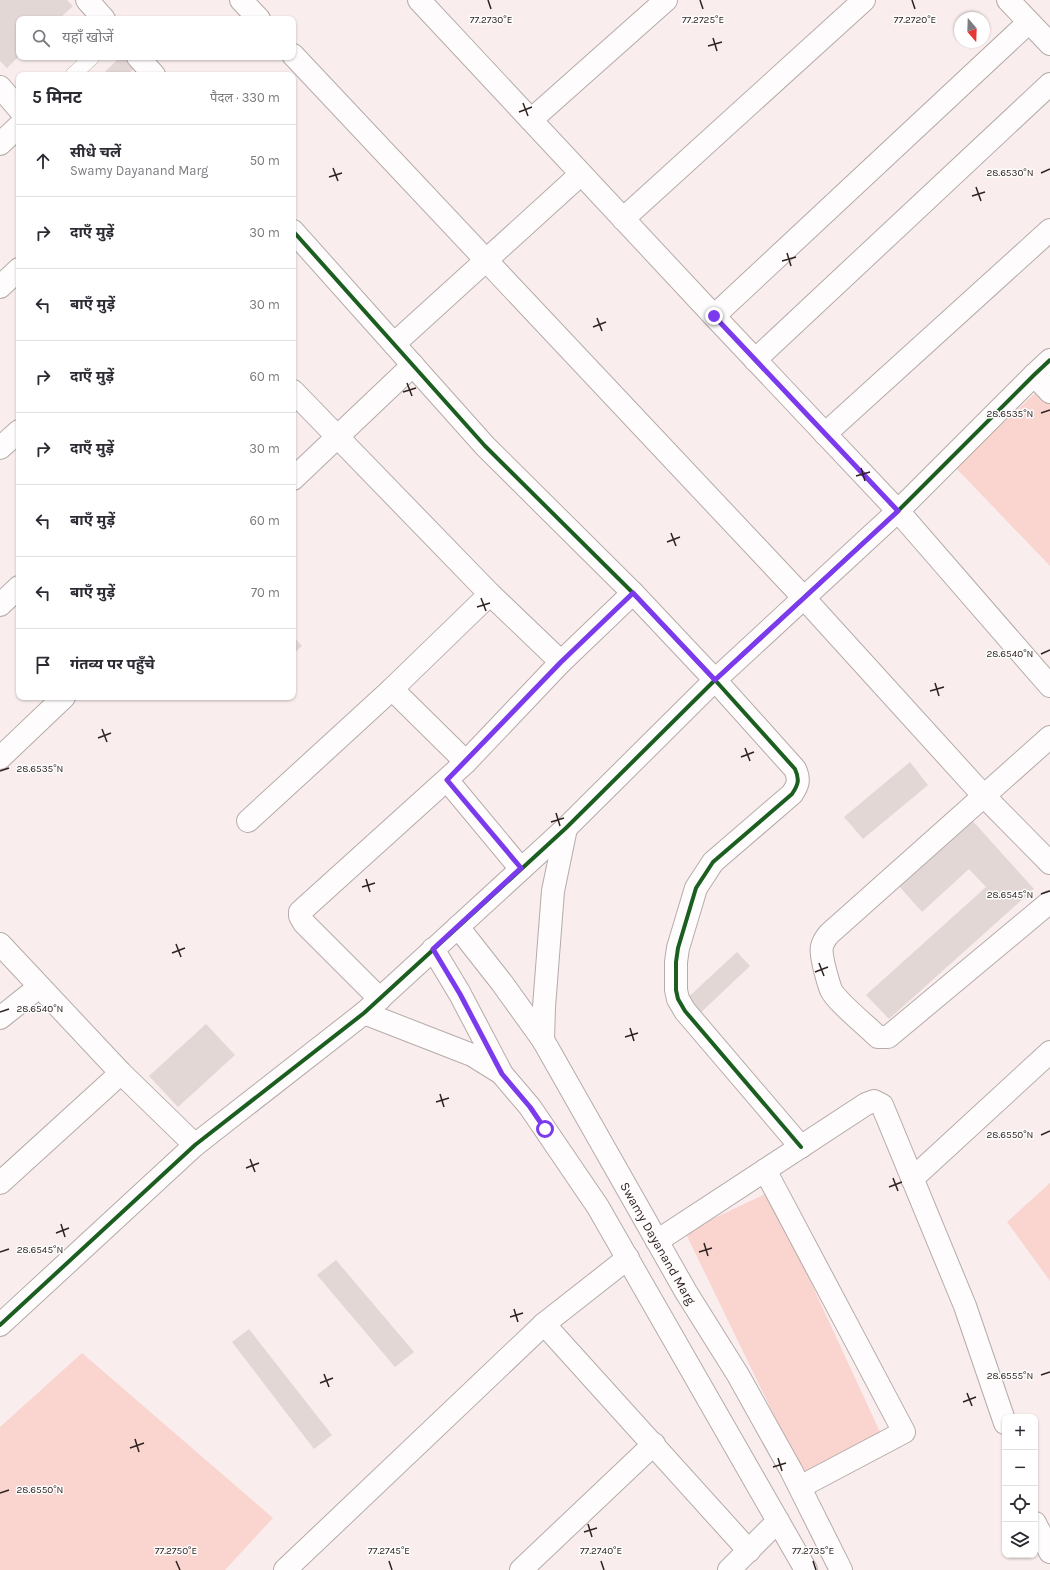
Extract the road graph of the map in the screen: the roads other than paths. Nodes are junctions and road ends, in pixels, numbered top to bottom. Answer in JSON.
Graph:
{"nodes":[{"id":1,"x":87,"y":0,"type":"edge"},
{"id":2,"x":241,"y":0,"type":"edge"},
{"id":3,"x":666,"y":0,"type":"edge"},
{"id":4,"x":864,"y":0,"type":"edge"},
{"id":5,"x":1008,"y":0,"type":"edge"},
{"id":6,"x":425,"y":2,"type":"edge"},
{"id":7,"x":101,"y":16,"type":"edge"},
{"id":8,"x":256,"y":16,"type":"edge"},
{"id":9,"x":1029,"y":22,"type":"junction"},
{"id":10,"x":1050,"y":44,"type":"edge"},
{"id":11,"x":296,"y":58,"type":"edge"},
{"id":12,"x":89,"y":60,"type":"edge"},
{"id":13,"x":141,"y":60,"type":"edge"},
{"id":14,"x":76,"y":72,"type":"edge"},
{"id":15,"x":151,"y":72,"type":"edge"},
{"id":16,"x":1050,"y":84,"type":"edge"},
{"id":17,"x":0,"y":87,"type":"edge"},
{"id":18,"x":16,"y":106,"type":"edge"},
{"id":19,"x":531,"y":120,"type":"junction"},
{"id":20,"x":16,"y":129,"type":"edge"},
{"id":21,"x":0,"y":144,"type":"edge"},
{"id":22,"x":581,"y":174,"type":"junction"},
{"id":23,"x":623,"y":219,"type":"junction"},
{"id":24,"x":1050,"y":230,"type":"edge"},
{"id":25,"x":296,"y":234,"type":"edge"},
{"id":26,"x":486,"y":261,"type":"junction"},
{"id":27,"x":16,"y":273,"type":"edge"},
{"id":28,"x":0,"y":287,"type":"edge"},
{"id":29,"x":714,"y":316,"type":"junction"},
{"id":30,"x":394,"y":344,"type":"junction"},
{"id":31,"x":756,"y":360,"type":"junction"},
{"id":32,"x":1050,"y":360,"type":"edge"},
{"id":33,"x":413,"y":365,"type":"junction"},
{"id":34,"x":1034,"y":375,"type":"junction"},
{"id":35,"x":1050,"y":392,"type":"edge"},
{"id":36,"x":296,"y":394,"type":"edge"},
{"id":37,"x":16,"y":434,"type":"edge"},
{"id":38,"x":825,"y":434,"type":"junction"},
{"id":39,"x":338,"y":437,"type":"junction"},
{"id":40,"x":0,"y":448,"type":"edge"},
{"id":41,"x":296,"y":477,"type":"edge"},
{"id":42,"x":898,"y":511,"type":"junction"},
{"id":43,"x":16,"y":590,"type":"edge"},
{"id":44,"x":633,"y":593,"type":"junction"},
{"id":45,"x":490,"y":594,"type":"junction"},
{"id":46,"x":804,"y":598,"type":"junction"},
{"id":47,"x":0,"y":605,"type":"edge"},
{"id":48,"x":561,"y":662,"type":"junction"},
{"id":49,"x":715,"y":680,"type":"junction"},
{"id":50,"x":1050,"y":686,"type":"edge"},
{"id":51,"x":392,"y":689,"type":"junction"},
{"id":52,"x":61,"y":700,"type":"edge"},
{"id":53,"x":1050,"y":737,"type":"edge"},
{"id":54,"x":0,"y":758,"type":"edge"},
{"id":55,"x":466,"y":762,"type":"junction"},
{"id":56,"x":447,"y":780,"type":"junction"},
{"id":57,"x":983,"y":795,"type":"junction"},
{"id":58,"x":248,"y":821,"type":"dead end"},
{"id":59,"x":566,"y":828,"type":"junction"},
{"id":60,"x":1050,"y":863,"type":"edge"},
{"id":61,"x":521,"y":868,"type":"junction"},
{"id":62,"x":1050,"y":902,"type":"edge"},
{"id":63,"x":458,"y":927,"type":"junction"},
{"id":64,"x":0,"y":944,"type":"edge"},
{"id":65,"x":433,"y":949,"type":"junction"},
{"id":66,"x":39,"y":987,"type":"junction"},
{"id":67,"x":380,"y":998,"type":"junction"},
{"id":68,"x":364,"y":1013,"type":"junction"},
{"id":69,"x":0,"y":1018,"type":"edge"},
{"id":70,"x":543,"y":1040,"type":"junction"},
{"id":71,"x":1050,"y":1052,"type":"edge"},
{"id":72,"x":121,"y":1073,"type":"junction"},
{"id":73,"x":502,"y":1074,"type":"junction"},
{"id":74,"x":195,"y":1145,"type":"junction"},
{"id":75,"x":801,"y":1147,"type":"junction"},
{"id":76,"x":765,"y":1170,"type":"junction"},
{"id":77,"x":912,"y":1179,"type":"junction"},
{"id":78,"x":0,"y":1183,"type":"edge"},
{"id":79,"x":657,"y":1241,"type":"junction"},
{"id":80,"x":628,"y":1258,"type":"junction"},
{"id":81,"x":544,"y":1324,"type":"junction"},
{"id":82,"x":0,"y":1325,"type":"edge"},
{"id":83,"x":1002,"y":1414,"type":"edge"},
{"id":84,"x":654,"y":1444,"type":"junction"},
{"id":85,"x":800,"y":1487,"type":"junction"},
{"id":86,"x":778,"y":1521,"type":"junction"},
{"id":87,"x":1038,"y":1529,"type":"edge"},
{"id":88,"x":749,"y":1551,"type":"junction"},
{"id":89,"x":1050,"y":1552,"type":"edge"},
{"id":90,"x":285,"y":1570,"type":"edge"},
{"id":91,"x":521,"y":1570,"type":"edge"},
{"id":92,"x":729,"y":1570,"type":"edge"},
{"id":93,"x":806,"y":1570,"type":"edge"},
{"id":94,"x":841,"y":1570,"type":"edge"}],
"edges":[{"from":1,"to":7,"type":"street"},
{"from":2,"to":8,"type":"street"},
{"from":3,"to":19,"type":"street"},
{"from":4,"to":23,"type":"street"},
{"from":5,"to":9,"type":"street"},
{"from":6,"to":19,"type":"street"},
{"from":9,"to":10,"type":"street"},
{"from":9,"to":29,"type":"street"},
{"from":11,"to":26,"type":"street"},
{"from":12,"to":14,"type":"lane"},
{"from":13,"to":15,"type":"street"},
{"from":16,"to":31,"type":"street"},
{"from":17,"to":18,"type":"street"},
{"from":19,"to":22,"type":"street"},
{"from":20,"to":21,"type":"street"},
{"from":22,"to":23,"type":"street"},
{"from":22,"to":26,"type":"street"},
{"from":23,"to":29,"type":"street"},
{"from":24,"to":38,"type":"street"},
{"from":25,"to":30,"type":"street"},
{"from":26,"to":30,"type":"street"},
{"from":26,"to":46,"type":"street"},
{"from":27,"to":28,"type":"street"},
{"from":29,"to":31,"type":"street"},
{"from":30,"to":33,"type":"street"},
{"from":31,"to":38,"type":"street"},
{"from":32,"to":34,"type":"street"},
{"from":33,"to":39,"type":"street"},
{"from":33,"to":44,"type":"street"},
{"from":34,"to":35,"type":"street"},
{"from":34,"to":42,"type":"street"},
{"from":36,"to":39,"type":"street"},
{"from":37,"to":40,"type":"street"},
{"from":38,"to":42,"type":"street"},
{"from":39,"to":41,"type":"street"},
{"from":39,"to":45,"type":"street"},
{"from":42,"to":46,"type":"street"},
{"from":42,"to":50,"type":"street"},
{"from":43,"to":47,"type":"street"},
{"from":44,"to":48,"type":"street"},
{"from":44,"to":49,"type":"street"},
{"from":45,"to":48,"type":"street"},
{"from":45,"to":51,"type":"street"},
{"from":46,"to":49,"type":"street"},
{"from":46,"to":57,"type":"street"},
{"from":48,"to":55,"type":"street"},
{"from":49,"to":59,"type":"street"},
{"from":49,"to":75,"type":"street"},
{"from":51,"to":55,"type":"street"},
{"from":51,"to":58,"type":"street"},
{"from":52,"to":54,"type":"street"},
{"from":53,"to":57,"type":"street"},
{"from":55,"to":56,"type":"street"},
{"from":56,"to":61,"type":"street"},
{"from":56,"to":67,"type":"street"},
{"from":57,"to":60,"type":"street"},
{"from":57,"to":62,"type":"street"},
{"from":59,"to":61,"type":"street"},
{"from":59,"to":70,"type":"street"},
{"from":61,"to":63,"type":"street"},
{"from":63,"to":65,"type":"street"},
{"from":63,"to":70,"type":"street","name":"Swamy Dayanand Marg"},
{"from":64,"to":66,"type":"street"},
{"from":65,"to":67,"type":"street"},
{"from":65,"to":73,"type":"street"},
{"from":66,"to":69,"type":"street"},
{"from":66,"to":72,"type":"street"},
{"from":67,"to":68,"type":"street"},
{"from":68,"to":73,"type":"street"},
{"from":68,"to":74,"type":"street"},
{"from":70,"to":79,"type":"street","name":"Swamy Dayanand Marg"},
{"from":71,"to":77,"type":"street"},
{"from":72,"to":74,"type":"street"},
{"from":72,"to":78,"type":"street"},
{"from":73,"to":80,"type":"street"},
{"from":74,"to":82,"type":"street"},
{"from":75,"to":76,"type":"street"},
{"from":75,"to":77,"type":"street"},
{"from":76,"to":79,"type":"street"},
{"from":76,"to":85,"type":"street"},
{"from":77,"to":83,"type":"street"},
{"from":79,"to":85,"type":"street","name":"Swamy Dayanand Marg"},
{"from":80,"to":81,"type":"street"},
{"from":80,"to":86,"type":"street"},
{"from":81,"to":84,"type":"street"},
{"from":81,"to":90,"type":"street"},
{"from":84,"to":88,"type":"street"},
{"from":84,"to":91,"type":"street"},
{"from":85,"to":94,"type":"street","name":"Swamy Dayanand Marg"},
{"from":86,"to":88,"type":"street"},
{"from":86,"to":93,"type":"street"},
{"from":87,"to":89,"type":"street"},
{"from":88,"to":92,"type":"street"}]}
